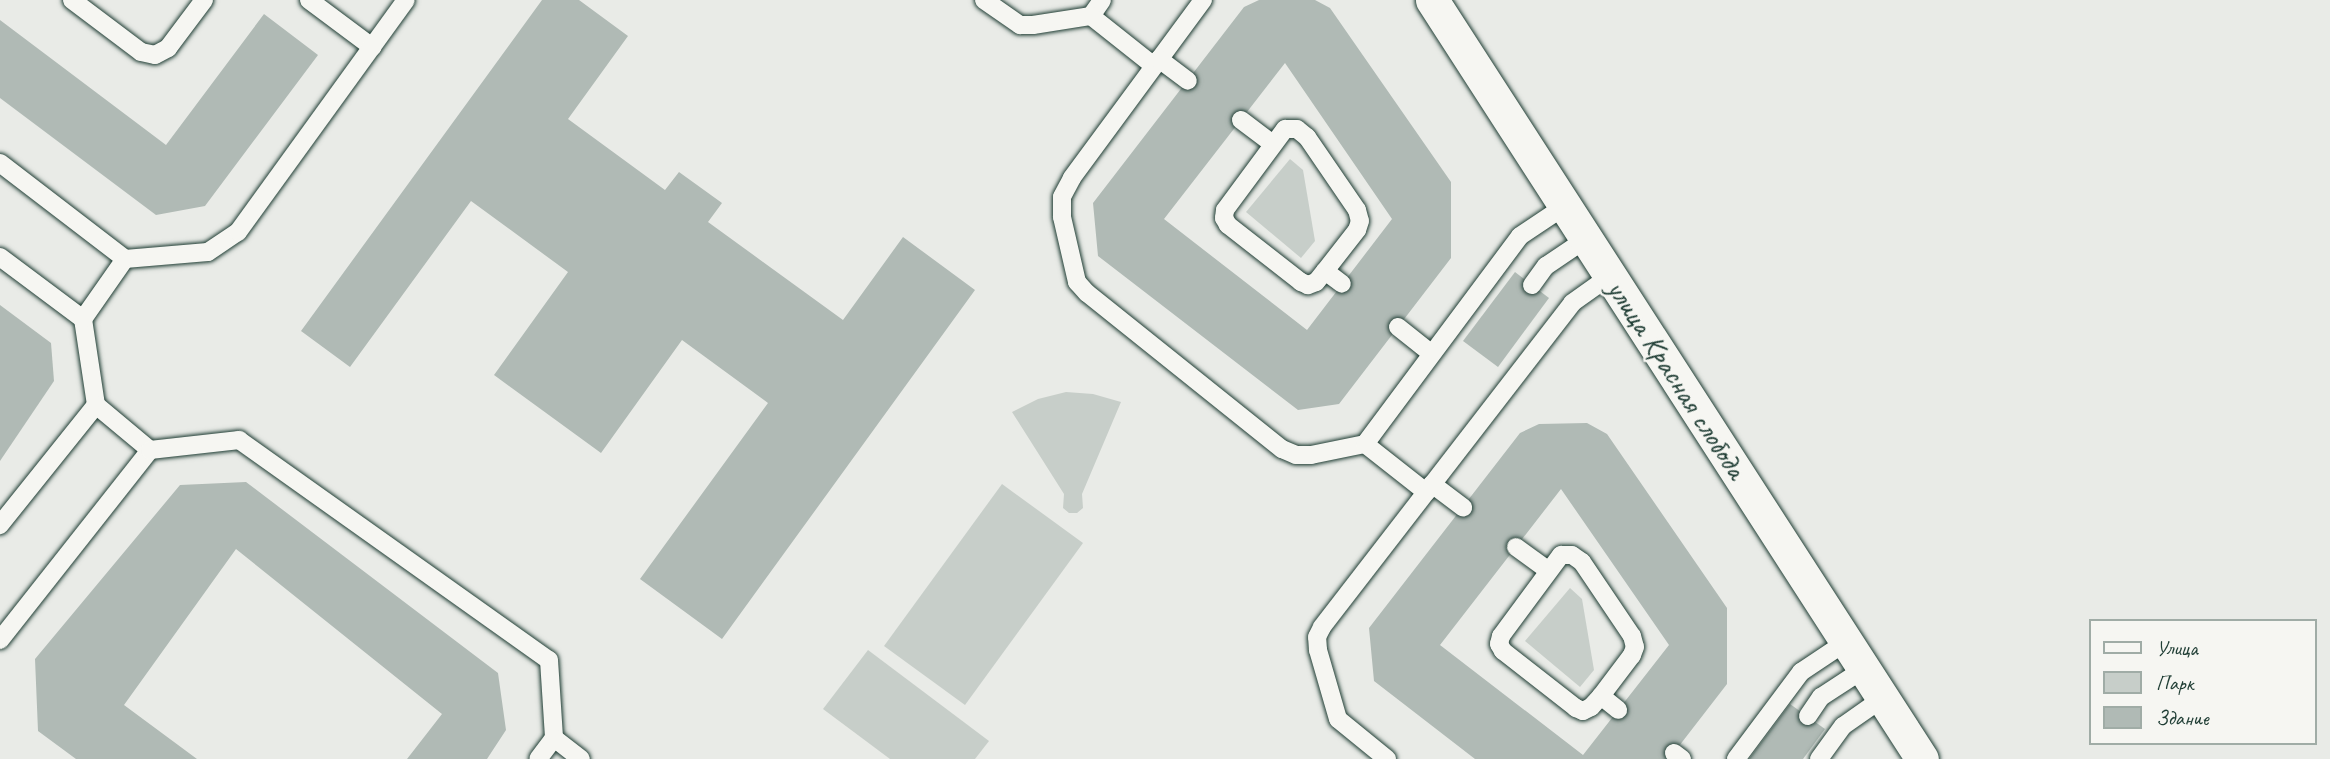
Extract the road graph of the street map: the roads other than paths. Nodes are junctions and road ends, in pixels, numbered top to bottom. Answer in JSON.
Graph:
{"nodes":[{"id":1,"x":72,"y":0,"type":"edge"},
{"id":2,"x":204,"y":0,"type":"edge"},
{"id":3,"x":309,"y":0,"type":"edge"},
{"id":4,"x":406,"y":0,"type":"edge"},
{"id":5,"x":984,"y":0,"type":"edge"},
{"id":6,"x":1102,"y":0,"type":"edge"},
{"id":7,"x":1203,"y":0,"type":"edge"},
{"id":8,"x":1432,"y":0,"type":"edge"},
{"id":9,"x":1091,"y":16,"type":"junction"},
{"id":10,"x":372,"y":47,"type":"junction"},
{"id":11,"x":1156,"y":62,"type":"junction"},
{"id":12,"x":1188,"y":80,"type":"dead end"},
{"id":13,"x":1241,"y":120,"type":"dead end"},
{"id":14,"x":1273,"y":144,"type":"junction"},
{"id":15,"x":0,"y":163,"type":"edge"},
{"id":16,"x":1564,"y":206,"type":"junction"},
{"id":17,"x":1586,"y":240,"type":"junction"},
{"id":18,"x":0,"y":257,"type":"edge"},
{"id":19,"x":125,"y":259,"type":"junction"},
{"id":20,"x":1325,"y":271,"type":"junction"},
{"id":21,"x":1610,"y":276,"type":"junction"},
{"id":22,"x":1342,"y":284,"type":"dead end"},
{"id":23,"x":1532,"y":285,"type":"dead end"},
{"id":24,"x":83,"y":319,"type":"junction"},
{"id":25,"x":1398,"y":327,"type":"dead end"},
{"id":26,"x":1432,"y":354,"type":"junction"},
{"id":27,"x":96,"y":405,"type":"junction"},
{"id":28,"x":1364,"y":444,"type":"junction"},
{"id":29,"x":150,"y":450,"type":"junction"},
{"id":30,"x":1429,"y":488,"type":"junction"},
{"id":31,"x":1463,"y":507,"type":"dead end"},
{"id":32,"x":0,"y":525,"type":"edge"},
{"id":33,"x":1516,"y":547,"type":"dead end"},
{"id":34,"x":1548,"y":570,"type":"junction"},
{"id":35,"x":0,"y":640,"type":"edge"},
{"id":36,"x":1846,"y":642,"type":"junction"},
{"id":37,"x":1864,"y":669,"type":"junction"},
{"id":38,"x":1601,"y":696,"type":"junction"},
{"id":39,"x":1883,"y":698,"type":"junction"},
{"id":40,"x":1618,"y":709,"type":"dead end"},
{"id":41,"x":1808,"y":716,"type":"dead end"},
{"id":42,"x":554,"y":738,"type":"junction"},
{"id":43,"x":538,"y":759,"type":"edge"},
{"id":44,"x":581,"y":759,"type":"edge"},
{"id":45,"x":1387,"y":759,"type":"edge"},
{"id":46,"x":1736,"y":759,"type":"edge"},
{"id":47,"x":1818,"y":759,"type":"edge"},
{"id":48,"x":1922,"y":759,"type":"edge"}],
"edges":[{"from":1,"to":2,"type":"lane"},
{"from":3,"to":10,"type":"lane"},
{"from":4,"to":10,"type":"lane"},
{"from":5,"to":9,"type":"lane"},
{"from":6,"to":9,"type":"lane"},
{"from":7,"to":11,"type":"lane"},
{"from":8,"to":16,"type":"street","name":"улица Красная слобода"},
{"from":9,"to":11,"type":"lane"},
{"from":10,"to":19,"type":"lane"},
{"from":11,"to":12,"type":"lane"},
{"from":11,"to":28,"type":"lane"},
{"from":13,"to":14,"type":"lane"},
{"from":14,"to":20,"type":"lane"},
{"from":14,"to":20,"type":"lane"},
{"from":15,"to":19,"type":"lane"},
{"from":16,"to":17,"type":"street","name":"улица Красная слобода"},
{"from":16,"to":26,"type":"lane"},
{"from":17,"to":21,"type":"street","name":"улица Красная слобода"},
{"from":17,"to":23,"type":"lane"},
{"from":18,"to":24,"type":"lane"},
{"from":19,"to":24,"type":"lane"},
{"from":20,"to":22,"type":"lane"},
{"from":21,"to":30,"type":"lane"},
{"from":21,"to":36,"type":"street","name":"улица Красная слобода"},
{"from":24,"to":27,"type":"lane"},
{"from":25,"to":26,"type":"lane"},
{"from":26,"to":28,"type":"lane"},
{"from":27,"to":29,"type":"lane"},
{"from":27,"to":32,"type":"lane"},
{"from":28,"to":30,"type":"lane"},
{"from":29,"to":35,"type":"lane"},
{"from":29,"to":42,"type":"lane"},
{"from":30,"to":31,"type":"lane"},
{"from":30,"to":45,"type":"lane"},
{"from":33,"to":34,"type":"lane"},
{"from":34,"to":38,"type":"lane"},
{"from":34,"to":38,"type":"lane"},
{"from":36,"to":37,"type":"street","name":"улица Красная слобода"},
{"from":36,"to":46,"type":"lane"},
{"from":37,"to":39,"type":"street","name":"улица Красная слобода"},
{"from":37,"to":41,"type":"lane"},
{"from":38,"to":40,"type":"lane"},
{"from":39,"to":47,"type":"lane"},
{"from":39,"to":48,"type":"street","name":"улица Красная слобода"},
{"from":42,"to":43,"type":"lane"},
{"from":42,"to":44,"type":"lane"}]}
